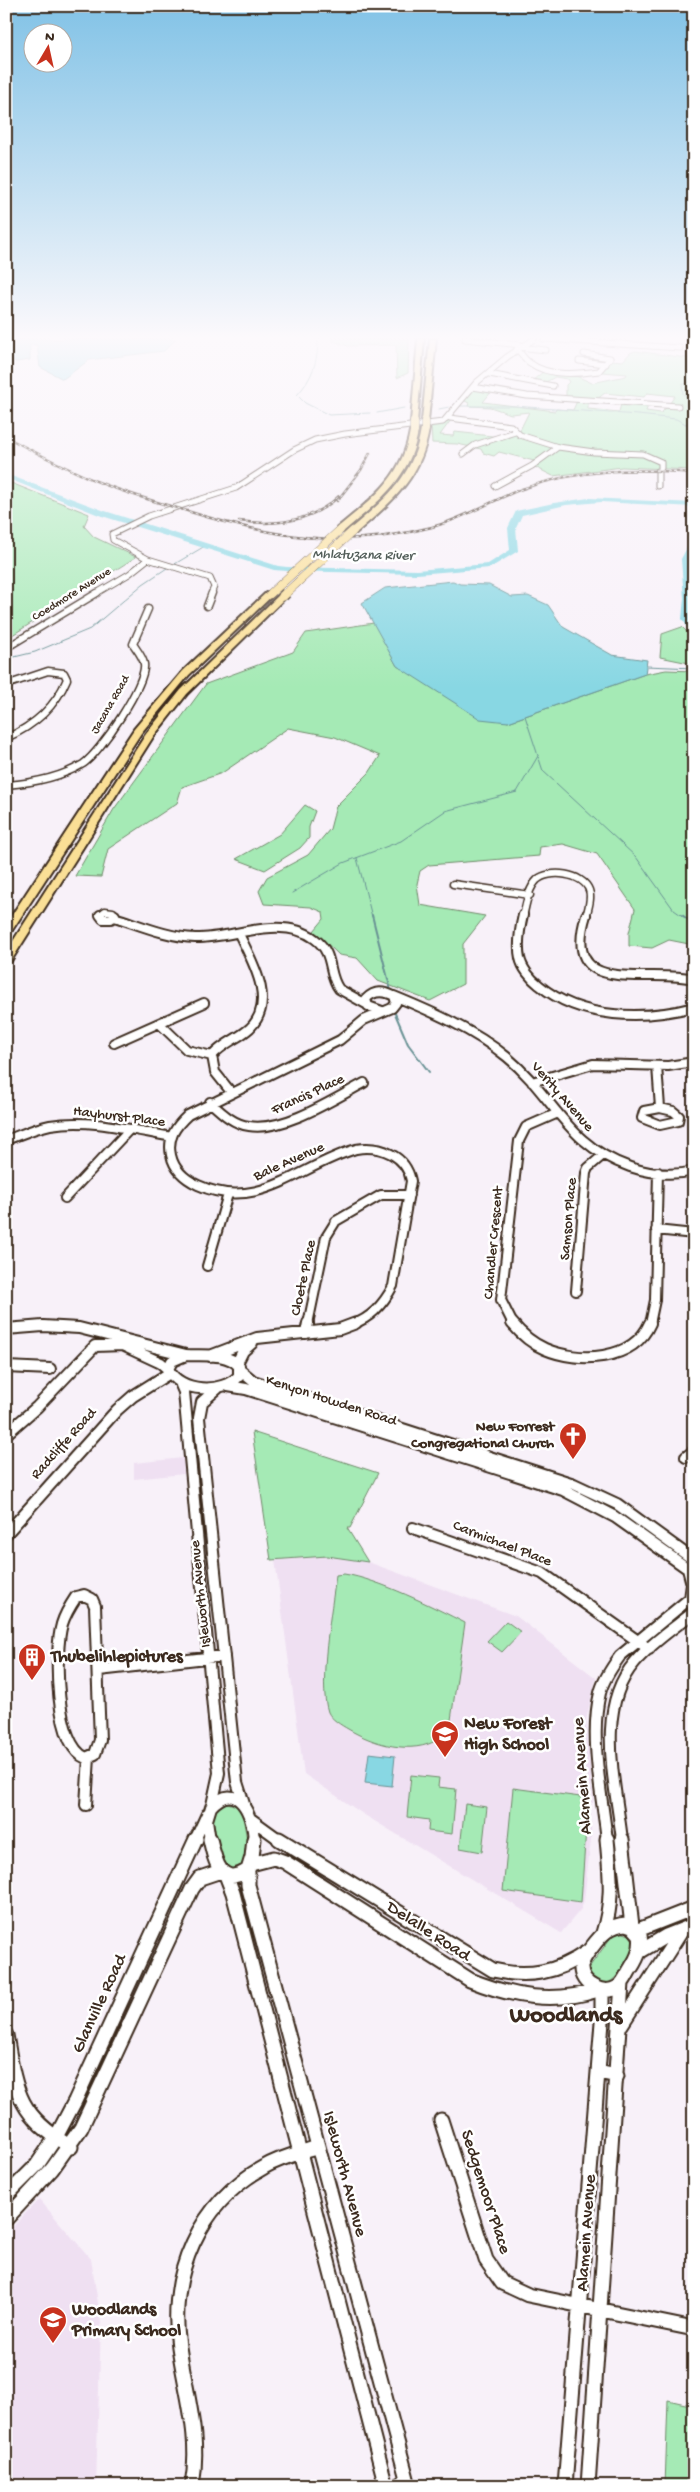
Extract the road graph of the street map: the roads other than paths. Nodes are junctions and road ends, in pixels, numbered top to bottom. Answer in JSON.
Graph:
{"nodes":[{"id":1,"x":286,"y":455,"type":"edge"},
{"id":2,"x":410,"y":455,"type":"edge"},
{"id":3,"x":420,"y":455,"type":"edge"},
{"id":4,"x":547,"y":455,"type":"edge"},
{"id":5,"x":645,"y":455,"type":"edge"},
{"id":6,"x":495,"y":486,"type":"dead end"},
{"id":7,"x":658,"y":486,"type":"dead end"},
{"id":8,"x":148,"y":559,"type":"junction"},
{"id":9,"x":207,"y":606,"type":"dead end"},
{"id":10,"x":148,"y":610,"type":"dead end"},
{"id":11,"x":6,"y":648,"type":"edge"},
{"id":12,"x":6,"y":685,"type":"edge"},
{"id":13,"x":6,"y":738,"type":"edge"},
{"id":14,"x":6,"y":785,"type":"edge"},
{"id":15,"x":453,"y":884,"type":"dead end"},
{"id":16,"x":530,"y":895,"type":"junction"},
{"id":17,"x":114,"y":917,"type":"dead end"},
{"id":18,"x":6,"y":932,"type":"edge"},
{"id":19,"x":240,"y":934,"type":"junction"},
{"id":20,"x":6,"y":961,"type":"edge"},
{"id":21,"x":694,"y":979,"type":"edge"},
{"id":22,"x":351,"y":996,"type":"joint"},
{"id":23,"x":394,"y":996,"type":"junction"},
{"id":24,"x":367,"y":1002,"type":"junction"},
{"id":25,"x":204,"y":1003,"type":"dead end"},
{"id":26,"x":422,"y":1007,"type":"junction"},
{"id":27,"x":694,"y":1007,"type":"edge"},
{"id":28,"x":392,"y":1008,"type":"junction"},
{"id":29,"x":382,"y":1011,"type":"junction"},
{"id":30,"x":364,"y":1020,"type":"junction"},
{"id":31,"x":159,"y":1023,"type":"junction"},
{"id":32,"x":114,"y":1043,"type":"dead end"},
{"id":33,"x":212,"y":1056,"type":"junction"},
{"id":34,"x":694,"y":1062,"type":"edge"},
{"id":35,"x":657,"y":1066,"type":"junction"},
{"id":36,"x":532,"y":1082,"type":"junction"},
{"id":37,"x":364,"y":1083,"type":"dead end"},
{"id":38,"x":232,"y":1092,"type":"junction"},
{"id":39,"x":210,"y":1102,"type":"junction"},
{"id":40,"x":660,"y":1108,"type":"dead end"},
{"id":41,"x":558,"y":1113,"type":"junction"},
{"id":42,"x":129,"y":1130,"type":"junction"},
{"id":43,"x":172,"y":1137,"type":"junction"},
{"id":44,"x":6,"y":1140,"type":"edge"},
{"id":45,"x":602,"y":1156,"type":"junction"},
{"id":46,"x":658,"y":1172,"type":"junction"},
{"id":47,"x":694,"y":1172,"type":"edge"},
{"id":48,"x":228,"y":1194,"type":"junction"},
{"id":49,"x":409,"y":1195,"type":"junction"},
{"id":50,"x":65,"y":1198,"type":"dead end"},
{"id":51,"x":656,"y":1230,"type":"junction"},
{"id":52,"x":694,"y":1234,"type":"edge"},
{"id":53,"x":207,"y":1266,"type":"dead end"},
{"id":54,"x":576,"y":1291,"type":"dead end"},
{"id":55,"x":72,"y":1328,"type":"junction"},
{"id":56,"x":6,"y":1329,"type":"edge"},
{"id":57,"x":306,"y":1333,"type":"junction"},
{"id":58,"x":266,"y":1337,"type":"junction"},
{"id":59,"x":123,"y":1345,"type":"junction"},
{"id":60,"x":186,"y":1355,"type":"junction"},
{"id":61,"x":210,"y":1356,"type":"junction"},
{"id":62,"x":6,"y":1367,"type":"edge"},
{"id":63,"x":239,"y":1367,"type":"junction"},
{"id":64,"x":50,"y":1369,"type":"dead end"},
{"id":65,"x":173,"y":1377,"type":"junction"},
{"id":66,"x":223,"y":1387,"type":"junction"},
{"id":67,"x":363,"y":1421,"type":"junction"},
{"id":68,"x":6,"y":1434,"type":"edge"},
{"id":69,"x":413,"y":1528,"type":"dead end"},
{"id":70,"x":6,"y":1534,"type":"edge"},
{"id":71,"x":692,"y":1567,"type":"edge"},
{"id":72,"x":692,"y":1597,"type":"edge"},
{"id":73,"x":694,"y":1612,"type":"edge"},
{"id":74,"x":636,"y":1641,"type":"junction"},
{"id":75,"x":649,"y":1649,"type":"junction"},
{"id":76,"x":224,"y":1656,"type":"junction"},
{"id":77,"x":208,"y":1658,"type":"junction"},
{"id":78,"x":99,"y":1670,"type":"junction"},
{"id":79,"x":89,"y":1757,"type":"junction"},
{"id":80,"x":244,"y":1804,"type":"junction"},
{"id":81,"x":86,"y":1805,"type":"dead end"},
{"id":82,"x":210,"y":1809,"type":"junction"},
{"id":83,"x":251,"y":1819,"type":"junction"},
{"id":84,"x":250,"y":1867,"type":"junction"},
{"id":85,"x":223,"y":1873,"type":"junction"},
{"id":86,"x":694,"y":1908,"type":"edge"},
{"id":87,"x":694,"y":1925,"type":"edge"},
{"id":88,"x":635,"y":1929,"type":"junction"},
{"id":89,"x":682,"y":1930,"type":"junction"},
{"id":90,"x":604,"y":1933,"type":"junction"},
{"id":91,"x":641,"y":1951,"type":"junction"},
{"id":92,"x":587,"y":1952,"type":"junction"},
{"id":93,"x":622,"y":1983,"type":"junction"},
{"id":94,"x":600,"y":1990,"type":"junction"},
{"id":95,"x":620,"y":2027,"type":"junction"},
{"id":96,"x":6,"y":2035,"type":"edge"},
{"id":97,"x":598,"y":2072,"type":"junction"},
{"id":98,"x":617,"y":2076,"type":"junction"},
{"id":99,"x":442,"y":2120,"type":"dead end"},
{"id":100,"x":56,"y":2137,"type":"junction"},
{"id":101,"x":71,"y":2147,"type":"junction"},
{"id":102,"x":318,"y":2147,"type":"junction"},
{"id":103,"x":300,"y":2153,"type":"junction"},
{"id":104,"x":6,"y":2196,"type":"edge"},
{"id":105,"x":6,"y":2219,"type":"edge"},
{"id":106,"x":579,"y":2304,"type":"junction"},
{"id":107,"x":600,"y":2310,"type":"junction"},
{"id":108,"x":694,"y":2329,"type":"edge"},
{"id":109,"x":404,"y":2484,"type":"edge"},
{"id":110,"x":192,"y":2486,"type":"edge"},
{"id":111,"x":386,"y":2486,"type":"edge"},
{"id":112,"x":565,"y":2486,"type":"edge"},
{"id":113,"x":588,"y":2486,"type":"edge"}],
"edges":[{"from":1,"to":8,"type":"street"},
{"from":2,"to":18,"type":"highway","bridge":true},
{"from":3,"to":20,"type":"highway","bridge":true},
{"from":4,"to":6,"type":"street"},
{"from":5,"to":7,"type":"street"},
{"from":8,"to":9,"type":"street"},
{"from":8,"to":11,"type":"street","name":"Coedmore Avenue"},
{"from":10,"to":14,"type":"street","name":"Jacana Road"},
{"from":12,"to":13,"type":"street"},
{"from":15,"to":16,"type":"street"},
{"from":16,"to":21,"type":"street"},
{"from":16,"to":27,"type":"street"},
{"from":17,"to":19,"type":"street"},
{"from":19,"to":22,"type":"street"},
{"from":19,"to":33,"type":"street"},
{"from":22,"to":24,"type":"street"},
{"from":23,"to":24,"type":"street"},
{"from":23,"to":26,"type":"street","name":"Verity Avenue"},
{"from":23,"to":28,"type":"street"},
{"from":24,"to":29,"type":"street"},
{"from":24,"to":30,"type":"street"},
{"from":25,"to":31,"type":"street"},
{"from":26,"to":28,"type":"street"},
{"from":26,"to":36,"type":"street","name":"Verity Avenue"},
{"from":28,"to":29,"type":"street"},
{"from":29,"to":30,"type":"street"},
{"from":30,"to":38,"type":"street"},
{"from":31,"to":32,"type":"street"},
{"from":31,"to":33,"type":"street"},
{"from":33,"to":38,"type":"street"},
{"from":34,"to":35,"type":"street"},
{"from":35,"to":36,"type":"street"},
{"from":35,"to":40,"type":"street"},
{"from":36,"to":41,"type":"street","name":"Verity Avenue"},
{"from":37,"to":39,"type":"street","name":"Francis Place"},
{"from":38,"to":39,"type":"street"},
{"from":39,"to":43,"type":"street"},
{"from":41,"to":45,"type":"street","name":"Verity Avenue"},
{"from":41,"to":51,"type":"street","name":"Chandler Crescent"},
{"from":42,"to":43,"type":"street","name":"Hayhurst Place"},
{"from":42,"to":44,"type":"street","name":"Hayhurst Place"},
{"from":42,"to":50,"type":"street"},
{"from":43,"to":48,"type":"street","name":"Bale Avenue"},
{"from":45,"to":46,"type":"street","name":"Verity Avenue"},
{"from":45,"to":54,"type":"street","name":"Samson Place"},
{"from":46,"to":47,"type":"street","name":"Verity Avenue"},
{"from":46,"to":51,"type":"street","name":"Chandler Crescent"},
{"from":48,"to":49,"type":"street","name":"Bale Avenue"},
{"from":48,"to":53,"type":"street"},
{"from":49,"to":57,"type":"street","name":"Cloete Place"},
{"from":49,"to":57,"type":"street","name":"Bale Avenue"},
{"from":51,"to":52,"type":"street"},
{"from":55,"to":56,"type":"street"},
{"from":55,"to":59,"type":"street"},
{"from":55,"to":60,"type":"street"},
{"from":57,"to":58,"type":"street","name":"Bale Avenue"},
{"from":58,"to":61,"type":"street","name":"Bale Avenue"},
{"from":58,"to":63,"type":"street","name":"Bale Avenue"},
{"from":59,"to":65,"type":"street"},
{"from":59,"to":68,"type":"street"},
{"from":60,"to":61,"type":"street"},
{"from":60,"to":65,"type":"street"},
{"from":61,"to":63,"type":"street","name":"Kenyon Howden Road"},
{"from":62,"to":64,"type":"street"},
{"from":63,"to":66,"type":"street","name":"Isleworth Avenue"},
{"from":63,"to":67,"type":"street","name":"Kenyon Howden Road"},
{"from":65,"to":66,"type":"street","name":"Kenyon Howden Road"},
{"from":65,"to":70,"type":"street","name":"Radcliffe Road"},
{"from":65,"to":77,"type":"street","name":"Isleworth Avenue"},
{"from":66,"to":67,"type":"street","name":"Kenyon Howden Road"},
{"from":66,"to":76,"type":"street","name":"Isleworth Avenue"},
{"from":67,"to":71,"type":"street","name":"Kenyon Howden Road"},
{"from":69,"to":74,"type":"street","name":"Carmichael Place"},
{"from":71,"to":72,"type":"street"},
{"from":72,"to":74,"type":"street","name":"Alamein Avenue"},
{"from":73,"to":75,"type":"street","name":"Alamein Avenue"},
{"from":74,"to":75,"type":"street","name":"Carmichael Place"},
{"from":74,"to":90,"type":"street","name":"Alamein Avenue"},
{"from":75,"to":88,"type":"street","name":"Alamein Avenue"},
{"from":76,"to":77,"type":"street"},
{"from":76,"to":80,"type":"street","name":"Isleworth Avenue"},
{"from":77,"to":78,"type":"street"},
{"from":77,"to":82,"type":"street","name":"Isleworth Avenue"},
{"from":78,"to":79,"type":"street"},
{"from":78,"to":79,"type":"street"},
{"from":79,"to":81,"type":"street"},
{"from":80,"to":82,"type":"street"},
{"from":80,"to":83,"type":"street"},
{"from":82,"to":85,"type":"street","name":"Isleworth Avenue"},
{"from":82,"to":100,"type":"street","name":"Glanville Road"},
{"from":83,"to":84,"type":"street"},
{"from":83,"to":92,"type":"street","name":"Delalle Road"},
{"from":84,"to":85,"type":"street","name":"Delalle Road"},
{"from":84,"to":94,"type":"street","name":"Delalle Road"},
{"from":84,"to":102,"type":"street","name":"Isleworth Avenue"},
{"from":85,"to":101,"type":"street"},
{"from":85,"to":103,"type":"street"},
{"from":86,"to":88,"type":"street"},
{"from":87,"to":89,"type":"street"},
{"from":88,"to":90,"type":"street"},
{"from":88,"to":91,"type":"street"},
{"from":89,"to":91,"type":"street"},
{"from":89,"to":95,"type":"street"},
{"from":90,"to":92,"type":"street"},
{"from":91,"to":93,"type":"street"},
{"from":92,"to":94,"type":"street"},
{"from":93,"to":94,"type":"street"},
{"from":93,"to":95,"type":"street","name":"Alamein Avenue"},
{"from":94,"to":97,"type":"street","name":"Alamein Avenue"},
{"from":95,"to":98,"type":"street","name":"Alamein Avenue"},
{"from":96,"to":100,"type":"street"},
{"from":97,"to":98,"type":"street"},
{"from":97,"to":106,"type":"street","name":"Alamein Avenue"},
{"from":98,"to":107,"type":"street","name":"Alamein Avenue"},
{"from":99,"to":106,"type":"street","name":"Sedgemoor Place"},
{"from":100,"to":101,"type":"street"},
{"from":100,"to":104,"type":"street","name":"Glanville Road"},
{"from":101,"to":105,"type":"street"},
{"from":102,"to":103,"type":"street"},
{"from":102,"to":109,"type":"street","name":"Isleworth Avenue"},
{"from":103,"to":110,"type":"street"},
{"from":103,"to":111,"type":"street"},
{"from":106,"to":107,"type":"street","name":"Sedgemoor Place"},
{"from":106,"to":112,"type":"street","name":"Alamein Avenue"},
{"from":107,"to":108,"type":"street","name":"Sedgemoor Place"},
{"from":107,"to":113,"type":"street","name":"Alamein Avenue"}]}
